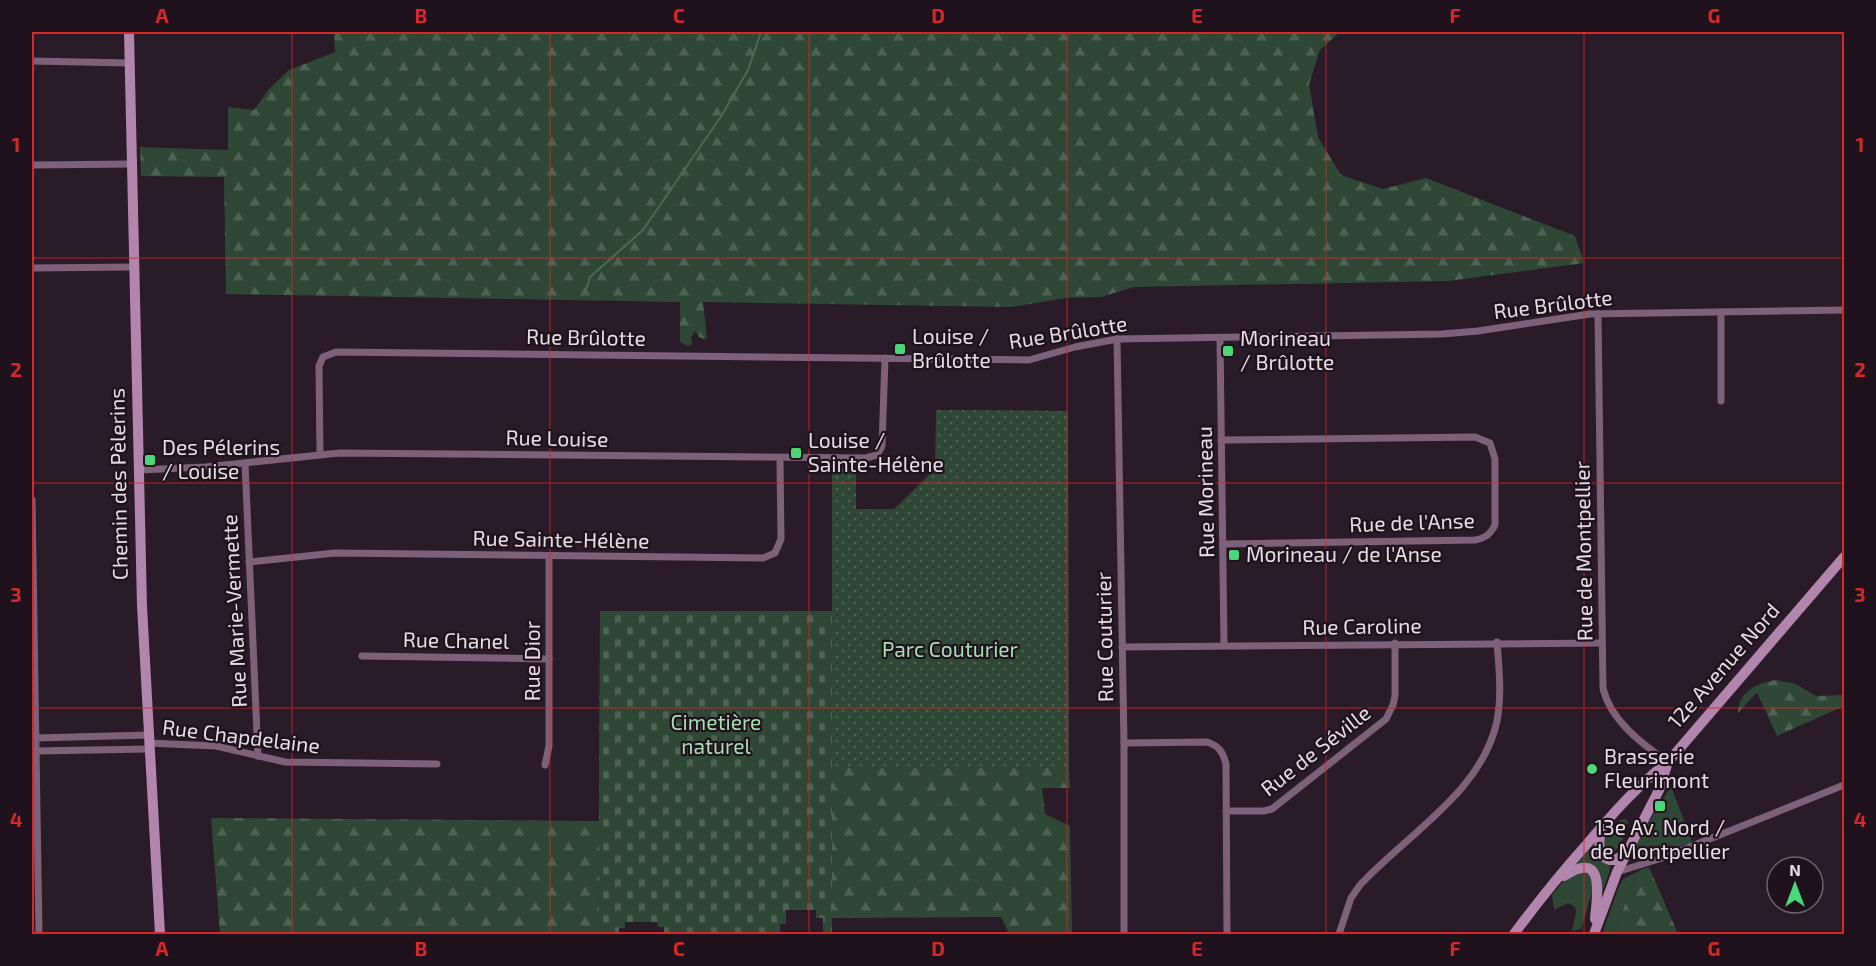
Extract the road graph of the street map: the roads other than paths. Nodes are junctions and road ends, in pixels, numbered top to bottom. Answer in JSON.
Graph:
{"nodes":[{"id":1,"x":129,"y":32,"type":"edge"},
{"id":2,"x":32,"y":60,"type":"edge"},
{"id":3,"x":130,"y":63,"type":"junction"},
{"id":4,"x":132,"y":164,"type":"junction"},
{"id":5,"x":32,"y":165,"type":"edge"},
{"id":6,"x":134,"y":267,"type":"junction"},
{"id":7,"x":32,"y":268,"type":"edge"},
{"id":8,"x":1845,"y":310,"type":"edge"},
{"id":9,"x":1721,"y":312,"type":"junction"},
{"id":10,"x":1598,"y":314,"type":"junction"},
{"id":11,"x":1220,"y":338,"type":"junction"},
{"id":12,"x":1117,"y":339,"type":"junction"},
{"id":13,"x":885,"y":358,"type":"junction"},
{"id":14,"x":1721,"y":401,"type":"dead end"},
{"id":15,"x":1221,"y":440,"type":"junction"},
{"id":16,"x":320,"y":454,"type":"junction"},
{"id":17,"x":780,"y":459,"type":"junction"},
{"id":18,"x":245,"y":463,"type":"junction"},
{"id":19,"x":139,"y":470,"type":"junction"},
{"id":20,"x":32,"y":500,"type":"edge"},
{"id":21,"x":1223,"y":544,"type":"junction"},
{"id":22,"x":549,"y":556,"type":"junction"},
{"id":23,"x":1845,"y":557,"type":"edge"},
{"id":24,"x":249,"y":561,"type":"junction"},
{"id":25,"x":32,"y":586,"type":"edge"},
{"id":26,"x":1497,"y":642,"type":"junction"},
{"id":27,"x":1602,"y":643,"type":"junction"},
{"id":28,"x":1395,"y":644,"type":"junction"},
{"id":29,"x":1224,"y":645,"type":"junction"},
{"id":30,"x":1122,"y":646,"type":"junction"},
{"id":31,"x":362,"y":656,"type":"dead end"},
{"id":32,"x":549,"y":659,"type":"junction"},
{"id":33,"x":36,"y":738,"type":"junction"},
{"id":34,"x":148,"y":742,"type":"junction"},
{"id":35,"x":1124,"y":743,"type":"junction"},
{"id":36,"x":36,"y":751,"type":"junction"},
{"id":37,"x":258,"y":756,"type":"junction"},
{"id":38,"x":1668,"y":762,"type":"junction"},
{"id":39,"x":437,"y":764,"type":"dead end"},
{"id":40,"x":545,"y":765,"type":"dead end"},
{"id":41,"x":1845,"y":785,"type":"edge"},
{"id":42,"x":1227,"y":811,"type":"junction"},
{"id":43,"x":1601,"y":827,"type":"junction"},
{"id":44,"x":34,"y":848,"type":"edge"},
{"id":45,"x":1626,"y":853,"type":"junction"},
{"id":46,"x":1617,"y":872,"type":"junction"},
{"id":47,"x":1554,"y":882,"type":"junction"},
{"id":48,"x":39,"y":934,"type":"edge"},
{"id":49,"x":160,"y":934,"type":"edge"},
{"id":50,"x":1124,"y":934,"type":"edge"},
{"id":51,"x":1227,"y":934,"type":"edge"},
{"id":52,"x":1339,"y":934,"type":"edge"},
{"id":53,"x":1514,"y":934,"type":"edge"},
{"id":54,"x":1593,"y":934,"type":"edge"}],
"edges":[{"from":1,"to":3,"type":"street","name":"Chemin des Pèlerins"},
{"from":2,"to":3,"type":"street"},
{"from":3,"to":4,"type":"street","name":"Chemin des Pèlerins"},
{"from":4,"to":5,"type":"street"},
{"from":4,"to":6,"type":"street","name":"Chemin des Pèlerins"},
{"from":6,"to":7,"type":"street"},
{"from":6,"to":19,"type":"street","name":"Chemin des Pèlerins"},
{"from":8,"to":9,"type":"street","name":"Rue Brûlotte"},
{"from":9,"to":10,"type":"street","name":"Rue Brûlotte"},
{"from":9,"to":14,"type":"street"},
{"from":10,"to":11,"type":"street","name":"Rue Brûlotte"},
{"from":10,"to":27,"type":"street","name":"Rue de Montpellier"},
{"from":11,"to":12,"type":"street","name":"Rue Brûlotte"},
{"from":11,"to":15,"type":"street","name":"Rue Morineau"},
{"from":12,"to":13,"type":"street","name":"Rue Brûlotte"},
{"from":12,"to":30,"type":"street","name":"Rue Couturier"},
{"from":13,"to":16,"type":"street","name":"Rue Brûlotte"},
{"from":13,"to":17,"type":"street","name":"Rue Louise"},
{"from":15,"to":21,"type":"street","name":"Rue Morineau"},
{"from":15,"to":21,"type":"street","name":"Rue de l'Anse"},
{"from":16,"to":17,"type":"street","name":"Rue Louise"},
{"from":16,"to":18,"type":"street","name":"Rue Louise"},
{"from":17,"to":22,"type":"street","name":"Rue Sainte-Hélène"},
{"from":18,"to":19,"type":"street","name":"Rue Louise"},
{"from":18,"to":24,"type":"street","name":"Rue Marie-Vermette"},
{"from":19,"to":34,"type":"street","name":"Chemin des Pèlerins"},
{"from":20,"to":25,"type":"street"},
{"from":21,"to":29,"type":"street","name":"Rue Morineau"},
{"from":22,"to":24,"type":"street","name":"Rue Sainte-Hélène"},
{"from":22,"to":32,"type":"street","name":"Rue Dior"},
{"from":23,"to":38,"type":"street","name":"12e Avenue Nord"},
{"from":24,"to":37,"type":"street","name":"Rue Marie-Vermette"},
{"from":25,"to":33,"type":"street"},
{"from":26,"to":27,"type":"street","name":"Rue Caroline"},
{"from":26,"to":28,"type":"street","name":"Rue Caroline"},
{"from":26,"to":52,"type":"street"},
{"from":27,"to":38,"type":"street","name":"Rue de Montpellier"},
{"from":28,"to":29,"type":"street","name":"Rue Caroline"},
{"from":28,"to":42,"type":"street","name":"Rue de Séville"},
{"from":29,"to":30,"type":"street","name":"Rue Caroline"},
{"from":30,"to":35,"type":"street","name":"Rue Couturier"},
{"from":31,"to":32,"type":"street","name":"Rue Chanel"},
{"from":32,"to":40,"type":"street","name":"Rue Dior"},
{"from":33,"to":34,"type":"street"},
{"from":33,"to":36,"type":"street"},
{"from":34,"to":36,"type":"street"},
{"from":34,"to":37,"type":"street","name":"Rue Chapdelaine"},
{"from":34,"to":49,"type":"street","name":"Chemin des Pèlerins"},
{"from":35,"to":42,"type":"street"},
{"from":35,"to":50,"type":"street","name":"Rue Couturier"},
{"from":36,"to":44,"type":"street"},
{"from":37,"to":39,"type":"street","name":"Rue Chapdelaine"},
{"from":38,"to":43,"type":"street","name":"12e Avenue Nord"},
{"from":38,"to":45,"type":"street"},
{"from":41,"to":46,"type":"street"},
{"from":42,"to":51,"type":"street"},
{"from":43,"to":45,"type":"street"},
{"from":43,"to":47,"type":"street","name":"12e Avenue Nord"},
{"from":44,"to":48,"type":"street"},
{"from":45,"to":46,"type":"street"},
{"from":46,"to":54,"type":"street"},
{"from":47,"to":53,"type":"street","name":"12e Avenue Nord"},
{"from":47,"to":54,"type":"street"}]}
